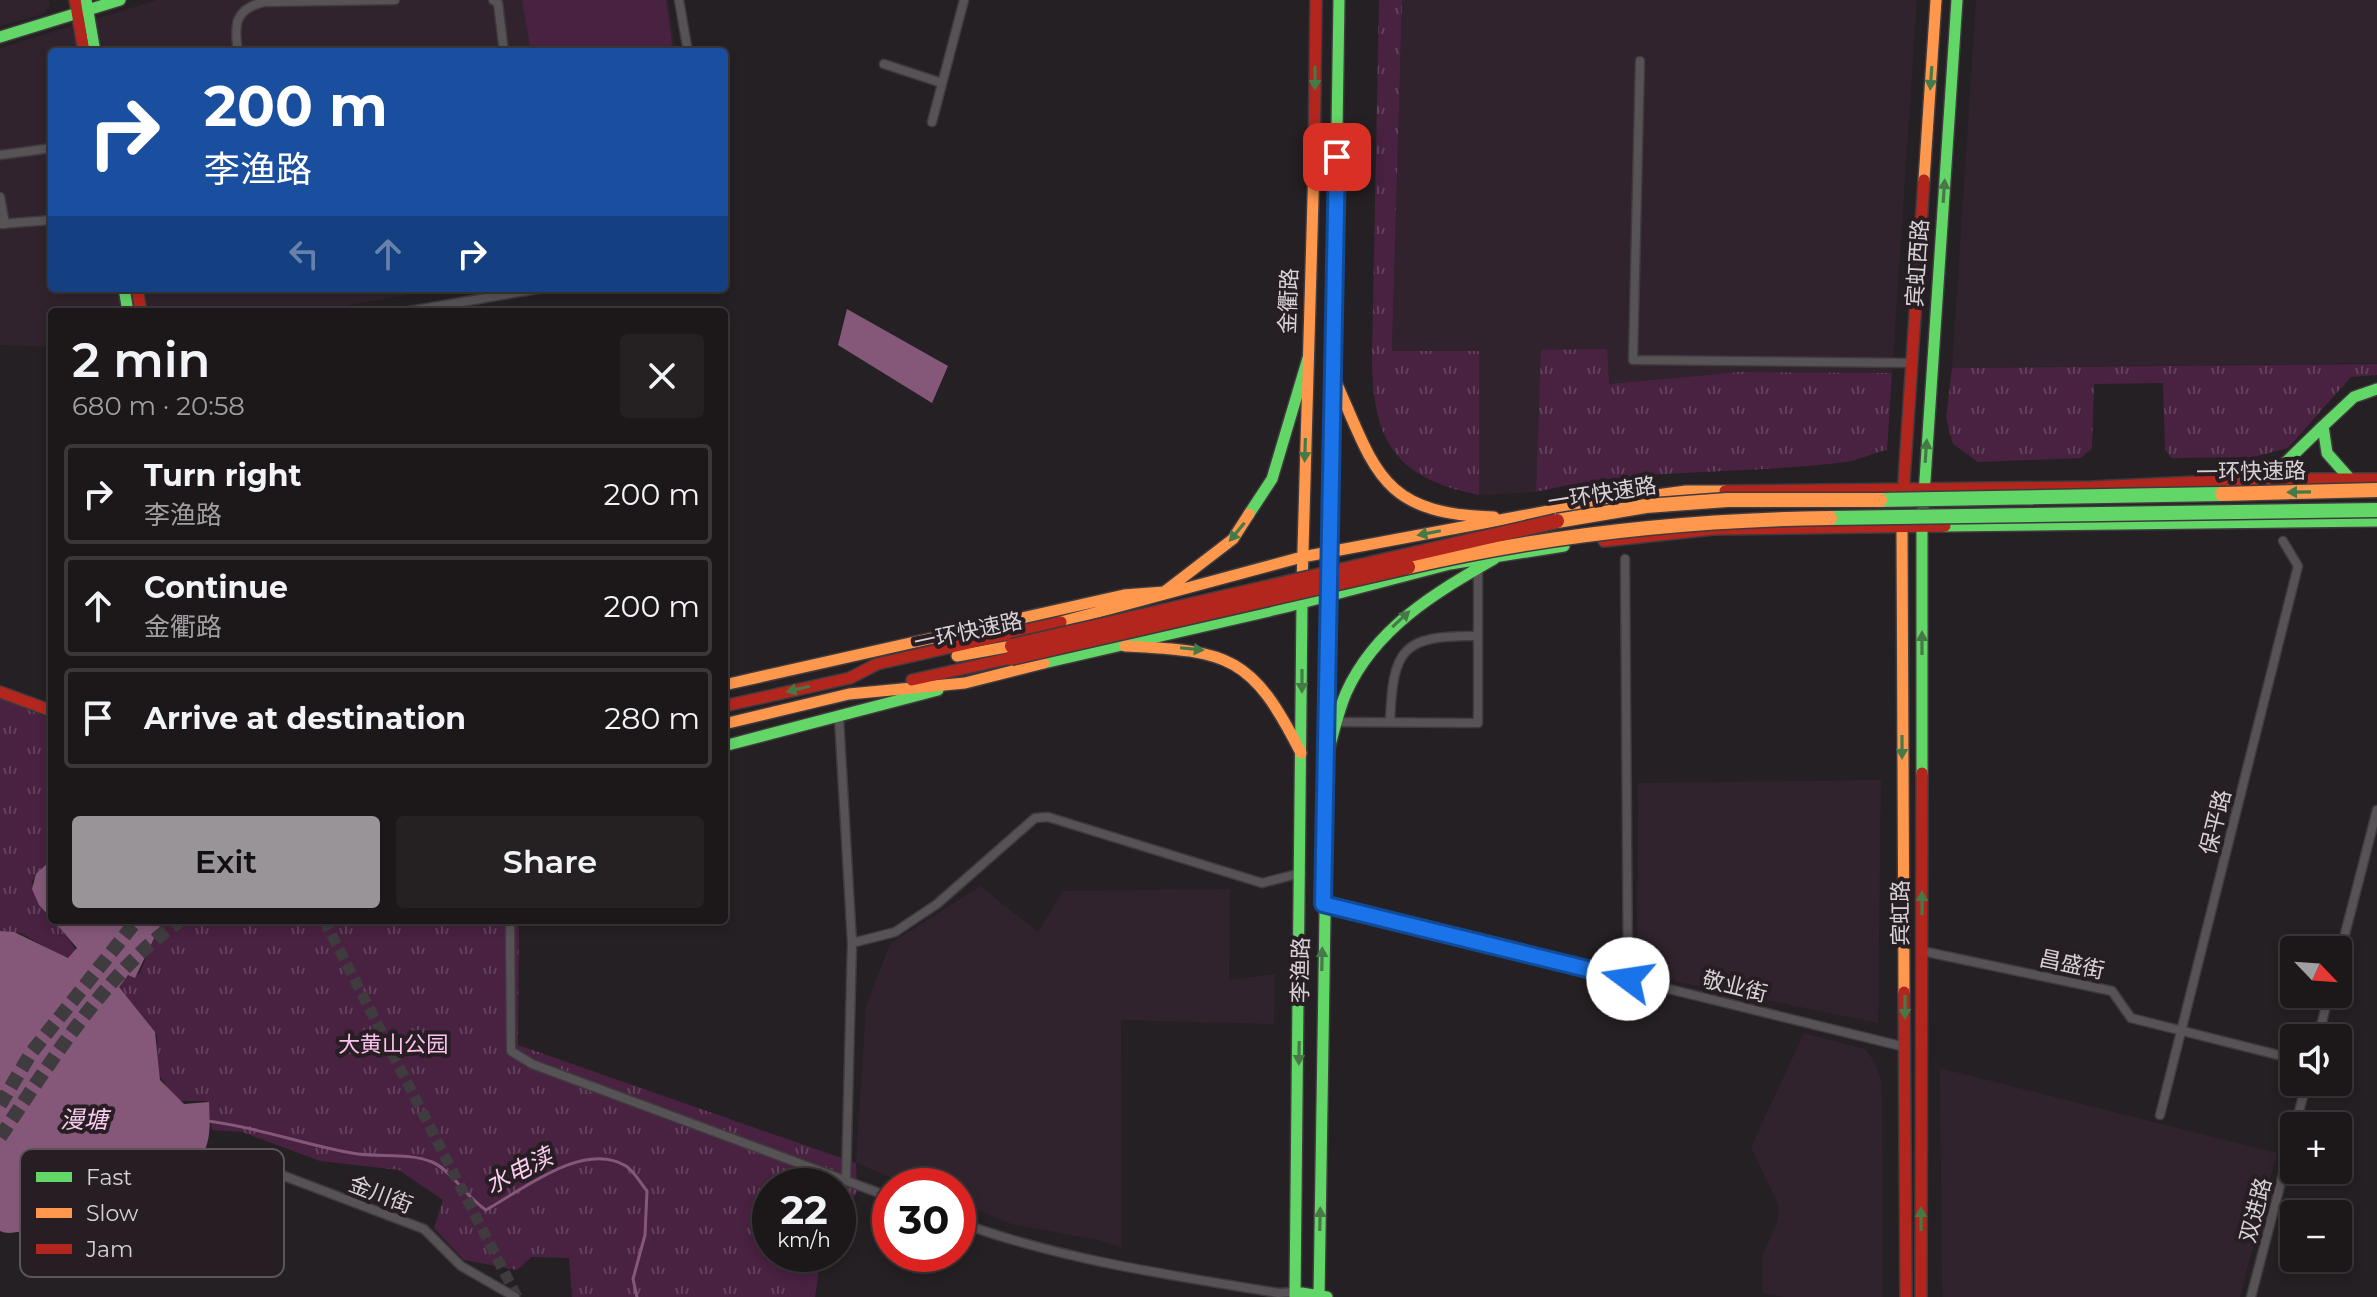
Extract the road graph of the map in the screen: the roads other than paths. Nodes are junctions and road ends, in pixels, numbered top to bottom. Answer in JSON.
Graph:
{"nodes":[{"id":1,"x":120,"y":0,"type":"edge"},
{"id":2,"x":395,"y":0,"type":"edge"},
{"id":3,"x":493,"y":0,"type":"edge"},
{"id":4,"x":679,"y":0,"type":"edge"},
{"id":5,"x":964,"y":0,"type":"edge"},
{"id":6,"x":1316,"y":0,"type":"edge"},
{"id":7,"x":1339,"y":0,"type":"edge"},
{"id":8,"x":1936,"y":0,"type":"edge"},
{"id":9,"x":1957,"y":0,"type":"edge"},
{"id":10,"x":82,"y":6,"type":"edge"},
{"id":11,"x":0,"y":37,"type":"edge"},
{"id":12,"x":84,"y":48,"type":"edge"},
{"id":13,"x":94,"y":48,"type":"edge"},
{"id":14,"x":237,"y":48,"type":"edge"},
{"id":15,"x":504,"y":48,"type":"edge"},
{"id":16,"x":687,"y":48,"type":"edge"},
{"id":17,"x":1640,"y":61,"type":"dead end"},
{"id":18,"x":884,"y":64,"type":"dead end"},
{"id":19,"x":942,"y":83,"type":"junction"},
{"id":20,"x":932,"y":122,"type":"dead end"},
{"id":21,"x":48,"y":149,"type":"edge"},
{"id":22,"x":0,"y":155,"type":"edge"},
{"id":23,"x":0,"y":197,"type":"edge"},
{"id":24,"x":48,"y":220,"type":"edge"},
{"id":25,"x":2,"y":224,"type":"edge"},
{"id":26,"x":520,"y":292,"type":"edge"},
{"id":27,"x":427,"y":308,"type":"edge"},
{"id":28,"x":1308,"y":358,"type":"junction"},
{"id":29,"x":1913,"y":363,"type":"junction"},
{"id":30,"x":1333,"y":377,"type":"junction"},
{"id":31,"x":2377,"y":389,"type":"edge"},
{"id":32,"x":2323,"y":426,"type":"junction"},
{"id":33,"x":2259,"y":479,"type":"junction"},
{"id":34,"x":2350,"y":479,"type":"junction"},
{"id":35,"x":2377,"y":479,"type":"edge"},
{"id":36,"x":1904,"y":489,"type":"junction"},
{"id":37,"x":1924,"y":489,"type":"junction"},
{"id":38,"x":2377,"y":490,"type":"edge"},
{"id":39,"x":2377,"y":510,"type":"edge"},
{"id":40,"x":1514,"y":517,"type":"junction"},
{"id":41,"x":2377,"y":521,"type":"edge"},
{"id":42,"x":1902,"y":529,"type":"junction"},
{"id":43,"x":1922,"y":529,"type":"junction"},
{"id":44,"x":2283,"y":541,"type":"dead end"},
{"id":45,"x":1330,"y":552,"type":"junction"},
{"id":46,"x":1498,"y":556,"type":"junction"},
{"id":47,"x":1302,"y":557,"type":"junction"},
{"id":48,"x":1625,"y":559,"type":"dead end"},
{"id":49,"x":1478,"y":568,"type":"junction"},
{"id":50,"x":1164,"y":592,"type":"junction"},
{"id":51,"x":1330,"y":595,"type":"junction"},
{"id":52,"x":1302,"y":603,"type":"junction"},
{"id":53,"x":1478,"y":636,"type":"junction"},
{"id":54,"x":1114,"y":645,"type":"junction"},
{"id":55,"x":1011,"y":652,"type":"junction"},
{"id":56,"x":850,"y":678,"type":"junction"},
{"id":57,"x":965,"y":683,"type":"junction"},
{"id":58,"x":728,"y":684,"type":"edge"},
{"id":59,"x":0,"y":692,"type":"edge"},
{"id":60,"x":849,"y":694,"type":"junction"},
{"id":61,"x":728,"y":705,"type":"edge"},
{"id":62,"x":48,"y":710,"type":"edge"},
{"id":63,"x":839,"y":718,"type":"junction"},
{"id":64,"x":1332,"y":722,"type":"junction"},
{"id":65,"x":1390,"y":722,"type":"junction"},
{"id":66,"x":728,"y":723,"type":"edge"},
{"id":67,"x":728,"y":745,"type":"edge"},
{"id":68,"x":1301,"y":753,"type":"junction"},
{"id":69,"x":2377,"y":810,"type":"edge"},
{"id":70,"x":1301,"y":873,"type":"junction"},
{"id":71,"x":1323,"y":904,"type":"junction"},
{"id":72,"x":510,"y":924,"type":"edge"},
{"id":73,"x":2344,"y":936,"type":"edge"},
{"id":74,"x":852,"y":943,"type":"junction"},
{"id":75,"x":1922,"y":951,"type":"junction"},
{"id":76,"x":1628,"y":979,"type":"junction"},
{"id":77,"x":2182,"y":1031,"type":"junction"},
{"id":78,"x":1905,"y":1047,"type":"junction"},
{"id":79,"x":2280,"y":1056,"type":"edge"},
{"id":80,"x":2160,"y":1115,"type":"dead end"},
{"id":81,"x":811,"y":1168,"type":"edge"},
{"id":82,"x":846,"y":1168,"type":"edge"},
{"id":83,"x":284,"y":1176,"type":"edge"},
{"id":84,"x":2281,"y":1184,"type":"edge"},
{"id":85,"x":976,"y":1228,"type":"edge"},
{"id":86,"x":1295,"y":1294,"type":"edge"},
{"id":87,"x":515,"y":1297,"type":"edge"},
{"id":88,"x":1322,"y":1297,"type":"edge"},
{"id":89,"x":1906,"y":1297,"type":"edge"},
{"id":90,"x":1921,"y":1297,"type":"edge"},
{"id":91,"x":2251,"y":1297,"type":"edge"}],
"edges":[{"from":1,"to":10,"type":"main road"},
{"from":2,"to":14,"type":"street"},
{"from":3,"to":15,"type":"street"},
{"from":4,"to":16,"type":"street"},
{"from":5,"to":19,"type":"street"},
{"from":6,"to":28,"type":"main road","name":"金衢路","one_way":true},
{"from":7,"to":30,"type":"main road","name":"金衢路"},
{"from":8,"to":29,"type":"main road","name":"宾虹西路","one_way":true},
{"from":37,"to":9,"type":"main road","name":"宾虹西路","one_way":true},
{"from":10,"to":11,"type":"main road"},
{"from":10,"to":12,"type":"main road"},
{"from":10,"to":13,"type":"main road"},
{"from":17,"to":29,"type":"street"},
{"from":18,"to":19,"type":"street"},
{"from":19,"to":20,"type":"street"},
{"from":21,"to":22,"type":"street"},
{"from":23,"to":25,"type":"street"},
{"from":24,"to":25,"type":"street"},
{"from":26,"to":27,"type":"street"},
{"from":28,"to":47,"type":"main road","name":"金衢路","one_way":true},
{"from":28,"to":50,"type":"main road","one_way":true},
{"from":29,"to":36,"type":"main road","name":"宾虹西路"},
{"from":30,"to":40,"type":"main road"},
{"from":30,"to":45,"type":"main road","name":"金衢路"},
{"from":31,"to":32,"type":"main road"},
{"from":32,"to":33,"type":"main road"},
{"from":32,"to":34,"type":"main road"},
{"from":33,"to":34,"type":"main road"},
{"from":33,"to":37,"type":"main road"},
{"from":34,"to":35,"type":"main road"},
{"from":36,"to":37,"type":"main road"},
{"from":36,"to":40,"type":"main road"},
{"from":36,"to":42,"type":"main road","name":"宾虹西路"},
{"from":37,"to":43,"type":"main road","name":"宾虹西路"},
{"from":38,"to":55,"type":"main road","name":"一环快速路","one_way":true,"bridge":true},
{"from":39,"to":55,"type":"main road","name":"一环快速路","bridge":true},
{"from":40,"to":45,"type":"main road","one_way":true},
{"from":41,"to":43,"type":"main road"},
{"from":42,"to":43,"type":"main road"},
{"from":42,"to":46,"type":"main road"},
{"from":42,"to":78,"type":"main road","name":"宾虹路","one_way":true},
{"from":75,"to":43,"type":"main road","name":"宾虹路","one_way":true},
{"from":44,"to":77,"type":"street","name":"保平路"},
{"from":45,"to":47,"type":"main road"},
{"from":45,"to":51,"type":"main road","name":"金衢路"},
{"from":46,"to":49,"type":"main road"},
{"from":46,"to":51,"type":"main road"},
{"from":47,"to":50,"type":"main road"},
{"from":47,"to":52,"type":"main road","name":"金衢路"},
{"from":48,"to":76,"type":"street"},
{"from":49,"to":53,"type":"street"},
{"from":64,"to":49,"type":"main road","one_way":true},
{"from":50,"to":56,"type":"main road"},
{"from":50,"to":58,"type":"main road"},
{"from":51,"to":52,"type":"main road"},
{"from":51,"to":64,"type":"main road"},
{"from":52,"to":54,"type":"main road"},
{"from":52,"to":68,"type":"main road","name":"李渔路","one_way":true},
{"from":53,"to":65,"type":"street"},
{"from":53,"to":65,"type":"street"},
{"from":54,"to":57,"type":"main road"},
{"from":54,"to":68,"type":"main road","one_way":true},
{"from":55,"to":56,"type":"main road","name":"一环快速路"},
{"from":55,"to":60,"type":"main road","name":"一环快速路"},
{"from":56,"to":61,"type":"main road","one_way":true},
{"from":57,"to":60,"type":"main road"},
{"from":57,"to":63,"type":"main road"},
{"from":59,"to":62,"type":"main road"},
{"from":60,"to":66,"type":"main road"},
{"from":63,"to":67,"type":"main road"},
{"from":63,"to":74,"type":"street"},
{"from":64,"to":65,"type":"street"},
{"from":64,"to":71,"type":"main road","name":"李渔路"},
{"from":68,"to":70,"type":"main road","name":"李渔路"},
{"from":69,"to":73,"type":"street"},
{"from":70,"to":74,"type":"street"},
{"from":70,"to":86,"type":"main road","name":"李渔路","one_way":true},
{"from":71,"to":76,"type":"street","name":"敬业街"},
{"from":88,"to":71,"type":"main road","name":"李渔路","one_way":true},
{"from":72,"to":81,"type":"street"},
{"from":74,"to":82,"type":"street"},
{"from":75,"to":77,"type":"street","name":"昌盛街"},
{"from":90,"to":75,"type":"main road","name":"宾虹路","one_way":true},
{"from":76,"to":78,"type":"street","name":"敬业街"},
{"from":77,"to":79,"type":"street","name":"昌盛街"},
{"from":77,"to":80,"type":"street","name":"保平路"},
{"from":78,"to":89,"type":"main road","name":"宾虹路"},
{"from":83,"to":87,"type":"street","name":"金川街"},
{"from":84,"to":91,"type":"street","name":"双进路"},
{"from":85,"to":86,"type":"street"},
{"from":86,"to":88,"type":"main road"}]}
